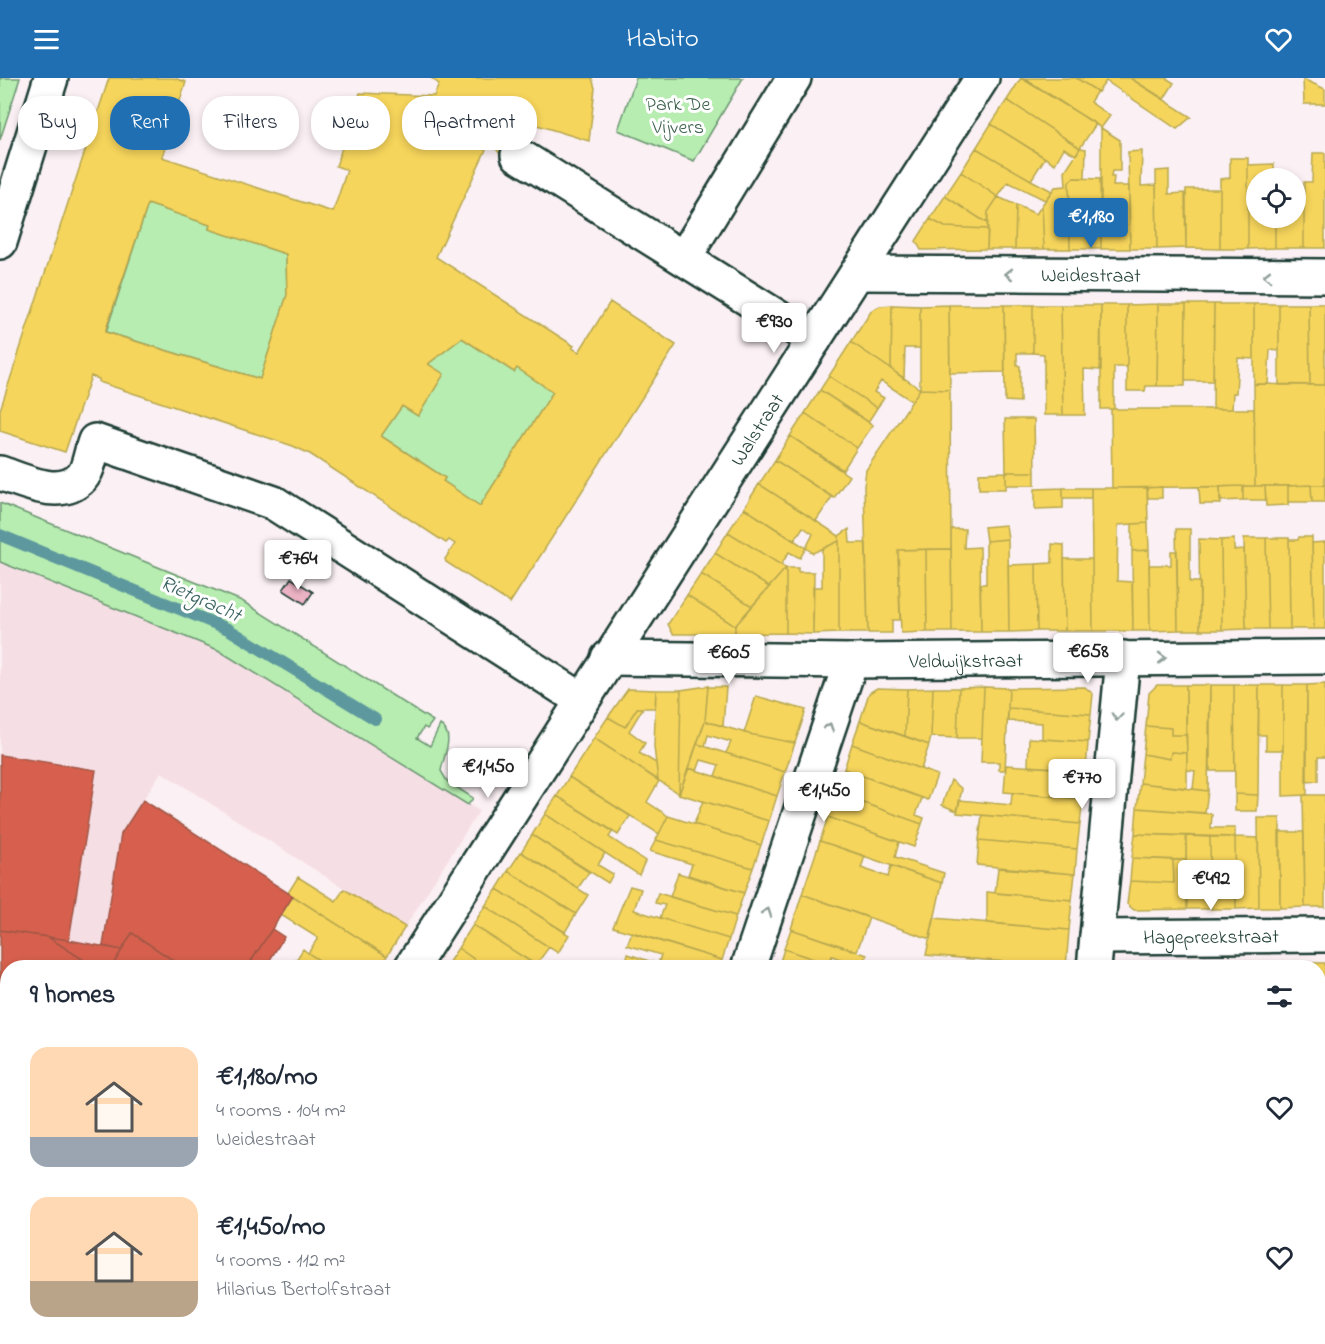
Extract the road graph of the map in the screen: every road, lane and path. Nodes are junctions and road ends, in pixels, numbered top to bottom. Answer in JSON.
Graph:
{"nodes":[{"id":1,"x":51,"y":78,"type":"edge"},
{"id":2,"x":794,"y":78,"type":"edge"},
{"id":3,"x":982,"y":78,"type":"edge"},
{"id":4,"x":518,"y":155,"type":"dead end"},
{"id":5,"x":0,"y":242,"type":"edge"},
{"id":6,"x":684,"y":258,"type":"junction"},
{"id":7,"x":857,"y":273,"type":"junction"},
{"id":8,"x":1325,"y":276,"type":"edge"},
{"id":9,"x":814,"y":340,"type":"junction"},
{"id":10,"x":0,"y":473,"type":"edge"},
{"id":11,"x":1325,"y":657,"type":"edge"},
{"id":12,"x":608,"y":658,"type":"junction"},
{"id":13,"x":1123,"y":658,"type":"junction"},
{"id":14,"x":851,"y":661,"type":"junction"},
{"id":15,"x":582,"y":700,"type":"junction"},
{"id":16,"x":1325,"y":935,"type":"edge"},
{"id":17,"x":1095,"y":952,"type":"edge"},
{"id":18,"x":416,"y":960,"type":"edge"},
{"id":19,"x":751,"y":960,"type":"edge"}],
"edges":[{"from":1,"to":5,"type":"street"},
{"from":2,"to":6,"type":"street"},
{"from":3,"to":7,"type":"street","name":"Walstraat"},
{"from":4,"to":6,"type":"street"},
{"from":6,"to":9,"type":"street"},
{"from":8,"to":7,"type":"street","name":"Weidestraat","one_way":true},
{"from":7,"to":9,"type":"street","name":"Walstraat"},
{"from":9,"to":12,"type":"street","name":"Walstraat"},
{"from":10,"to":15,"type":"street"},
{"from":13,"to":11,"type":"street","name":"Veldwijkstraat","one_way":true},
{"from":12,"to":14,"type":"street","name":"Veldwijkstraat"},
{"from":12,"to":15,"type":"street","name":"Walstraat"},
{"from":13,"to":14,"type":"street","name":"Veldwijkstraat"},
{"from":13,"to":17,"type":"street","one_way":true},
{"from":19,"to":14,"type":"street","one_way":true},
{"from":15,"to":18,"type":"street","name":"Walstraat"},
{"from":16,"to":17,"type":"street","name":"Hagepreekstraat"}]}
